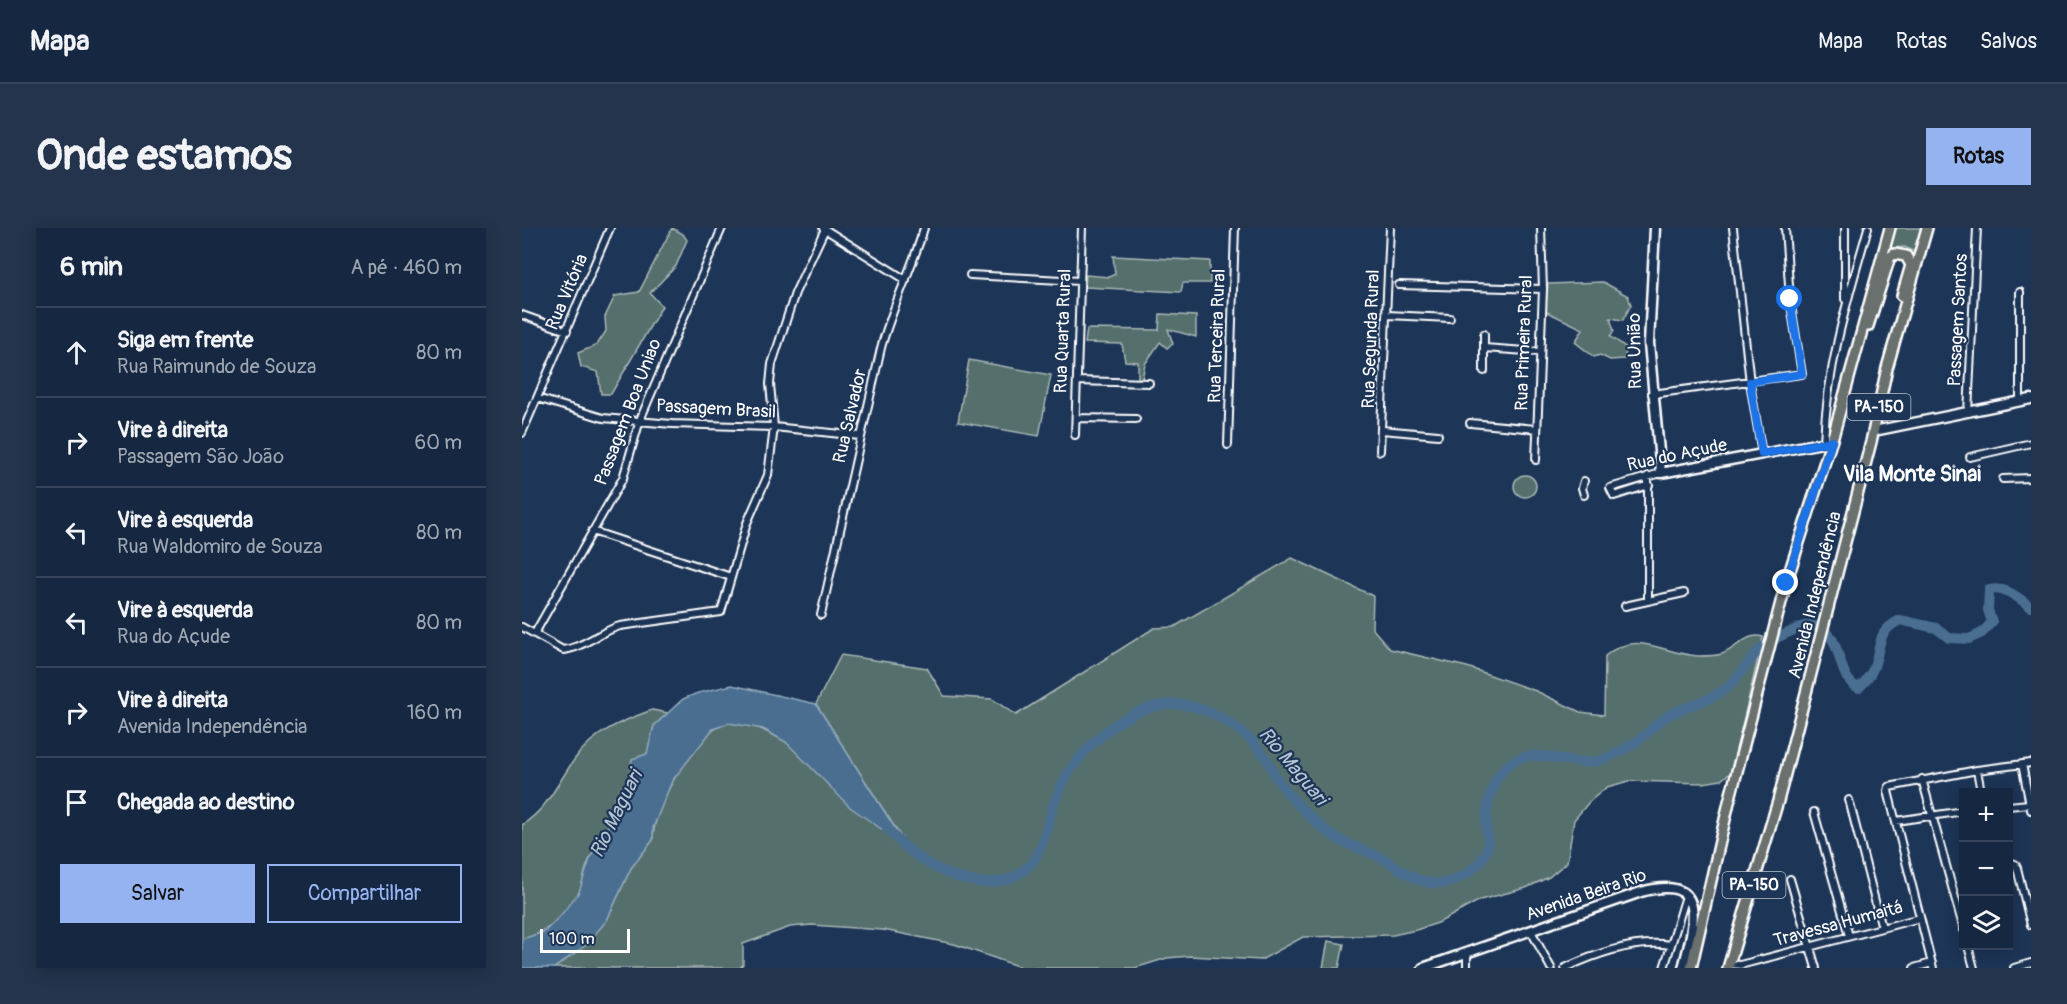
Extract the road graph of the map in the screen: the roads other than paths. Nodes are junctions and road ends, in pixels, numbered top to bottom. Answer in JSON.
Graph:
{"nodes":[{"id":1,"x":610,"y":228,"type":"edge"},
{"id":2,"x":722,"y":228,"type":"edge"},
{"id":3,"x":824,"y":228,"type":"edge"},
{"id":4,"x":924,"y":228,"type":"edge"},
{"id":5,"x":1082,"y":228,"type":"edge"},
{"id":6,"x":1235,"y":228,"type":"edge"},
{"id":7,"x":1390,"y":228,"type":"edge"},
{"id":8,"x":1541,"y":228,"type":"edge"},
{"id":9,"x":1655,"y":228,"type":"edge"},
{"id":10,"x":1733,"y":228,"type":"edge"},
{"id":11,"x":1785,"y":228,"type":"edge"},
{"id":12,"x":1845,"y":228,"type":"edge"},
{"id":13,"x":1868,"y":228,"type":"edge"},
{"id":14,"x":1890,"y":228,"type":"edge"},
{"id":15,"x":1927,"y":228,"type":"edge"},
{"id":16,"x":1977,"y":228,"type":"edge"},
{"id":17,"x":970,"y":275,"type":"dead end"},
{"id":18,"x":906,"y":280,"type":"junction"},
{"id":19,"x":1080,"y":281,"type":"junction"},
{"id":20,"x":1399,"y":285,"type":"dead end"},
{"id":21,"x":1543,"y":289,"type":"junction"},
{"id":22,"x":2020,"y":292,"type":"dead end"},
{"id":23,"x":1845,"y":307,"type":"junction"},
{"id":24,"x":522,"y":315,"type":"edge"},
{"id":25,"x":1387,"y":315,"type":"junction"},
{"id":26,"x":1450,"y":318,"type":"dead end"},
{"id":27,"x":567,"y":331,"type":"junction"},
{"id":28,"x":1484,"y":334,"type":"dead end"},
{"id":29,"x":1484,"y":348,"type":"junction"},
{"id":30,"x":1539,"y":352,"type":"junction"},
{"id":31,"x":1854,"y":353,"type":"junction"},
{"id":32,"x":1887,"y":368,"type":"junction"},
{"id":33,"x":1484,"y":370,"type":"dead end"},
{"id":34,"x":1077,"y":381,"type":"junction"},
{"id":35,"x":1750,"y":382,"type":"junction"},
{"id":36,"x":1149,"y":383,"type":"dead end"},
{"id":37,"x":1652,"y":394,"type":"junction"},
{"id":38,"x":537,"y":399,"type":"junction"},
{"id":39,"x":2031,"y":399,"type":"edge"},
{"id":40,"x":2020,"y":401,"type":"junction"},
{"id":41,"x":1968,"y":413,"type":"junction"},
{"id":42,"x":1076,"y":418,"type":"junction"},
{"id":43,"x":1136,"y":419,"type":"dead end"},
{"id":44,"x":640,"y":420,"type":"junction"},
{"id":45,"x":1470,"y":423,"type":"dead end"},
{"id":46,"x":774,"y":427,"type":"junction"},
{"id":47,"x":1537,"y":429,"type":"junction"},
{"id":48,"x":523,"y":430,"type":"edge"},
{"id":49,"x":1380,"y":431,"type":"junction"},
{"id":50,"x":1874,"y":431,"type":"junction"},
{"id":51,"x":1075,"y":435,"type":"dead end"},
{"id":52,"x":1438,"y":435,"type":"dead end"},
{"id":53,"x":860,"y":436,"type":"junction"},
{"id":54,"x":1828,"y":442,"type":"junction"},
{"id":55,"x":2031,"y":443,"type":"edge"},
{"id":56,"x":1228,"y":445,"type":"dead end"},
{"id":57,"x":1380,"y":451,"type":"dead end"},
{"id":58,"x":1762,"y":454,"type":"junction"},
{"id":59,"x":1970,"y":457,"type":"dead end"},
{"id":60,"x":1536,"y":460,"type":"dead end"},
{"id":61,"x":1661,"y":473,"type":"junction"},
{"id":62,"x":1648,"y":476,"type":"junction"},
{"id":63,"x":2031,"y":478,"type":"edge"},
{"id":64,"x":2003,"y":479,"type":"dead end"},
{"id":65,"x":1584,"y":481,"type":"dead end"},
{"id":66,"x":1649,"y":485,"type":"junction"},
{"id":67,"x":1584,"y":495,"type":"dead end"},
{"id":68,"x":592,"y":531,"type":"junction"},
{"id":69,"x":731,"y":577,"type":"junction"},
{"id":70,"x":1684,"y":593,"type":"dead end"},
{"id":71,"x":1647,"y":601,"type":"junction"},
{"id":72,"x":1624,"y":606,"type":"dead end"},
{"id":73,"x":821,"y":615,"type":"dead end"},
{"id":74,"x":522,"y":627,"type":"edge"},
{"id":75,"x":535,"y":633,"type":"junction"},
{"id":76,"x":2031,"y":763,"type":"edge"},
{"id":77,"x":2022,"y":765,"type":"junction"},
{"id":78,"x":1977,"y":770,"type":"junction"},
{"id":79,"x":1922,"y":779,"type":"junction"},
{"id":80,"x":1980,"y":788,"type":"edge"},
{"id":81,"x":1849,"y":800,"type":"dead end"},
{"id":82,"x":2013,"y":806,"type":"edge"},
{"id":83,"x":2030,"y":807,"type":"edge"},
{"id":84,"x":1814,"y":812,"type":"dead end"},
{"id":85,"x":1959,"y":812,"type":"edge"},
{"id":86,"x":1931,"y":815,"type":"junction"},
{"id":87,"x":1896,"y":821,"type":"junction"},
{"id":88,"x":2013,"y":863,"type":"edge"},
{"id":89,"x":1790,"y":879,"type":"dead end"},
{"id":90,"x":1686,"y":896,"type":"junction"},
{"id":91,"x":1959,"y":913,"type":"edge"},
{"id":92,"x":1920,"y":918,"type":"junction"},
{"id":93,"x":2031,"y":925,"type":"edge"},
{"id":94,"x":1882,"y":928,"type":"junction"},
{"id":95,"x":1531,"y":931,"type":"junction"},
{"id":96,"x":1849,"y":936,"type":"junction"},
{"id":97,"x":1671,"y":945,"type":"junction"},
{"id":98,"x":1810,"y":948,"type":"junction"},
{"id":99,"x":1969,"y":950,"type":"edge"},
{"id":100,"x":1467,"y":953,"type":"junction"},
{"id":101,"x":1691,"y":953,"type":"junction"},
{"id":102,"x":2031,"y":963,"type":"edge"},
{"id":103,"x":1933,"y":965,"type":"edge"},
{"id":104,"x":1575,"y":966,"type":"edge"},
{"id":105,"x":1728,"y":966,"type":"edge"},
{"id":106,"x":1740,"y":966,"type":"edge"},
{"id":107,"x":1423,"y":968,"type":"edge"},
{"id":108,"x":1467,"y":968,"type":"edge"},
{"id":109,"x":1551,"y":968,"type":"edge"},
{"id":110,"x":1565,"y":968,"type":"edge"},
{"id":111,"x":1664,"y":968,"type":"edge"},
{"id":112,"x":1683,"y":968,"type":"edge"},
{"id":113,"x":1691,"y":968,"type":"edge"},
{"id":114,"x":1816,"y":968,"type":"edge"},
{"id":115,"x":1914,"y":968,"type":"edge"},
{"id":116,"x":1974,"y":968,"type":"edge"},
{"id":117,"x":2014,"y":968,"type":"edge"}],
"edges":[{"from":1,"to":27,"type":"street","name":"Rua Vitória"},
{"from":2,"to":44,"type":"street","name":"Passagem Boa Uniao"},
{"from":3,"to":18,"type":"street"},
{"from":3,"to":46,"type":"street"},
{"from":4,"to":18,"type":"street","name":"Rua Salvador"},
{"from":5,"to":19,"type":"street","name":"Rua Quarta Rural"},
{"from":6,"to":56,"type":"street","name":"Rua Terceira Rural"},
{"from":7,"to":25,"type":"street","name":"Rua Segunda Rural"},
{"from":8,"to":21,"type":"street","name":"Rua Primeira Rural"},
{"from":9,"to":37,"type":"street","name":"Rua União"},
{"from":10,"to":35,"type":"street"},
{"from":11,"to":35,"type":"street"},
{"from":12,"to":23,"type":"street"},
{"from":13,"to":23,"type":"street"},
{"from":14,"to":31,"type":"main road","name":"Avenida Independência","number":"PA-150"},
{"from":15,"to":32,"type":"main road","name":"Avenida Independência","number":"PA-150"},
{"from":16,"to":41,"type":"street","name":"Passagem Santos"},
{"from":17,"to":19,"type":"street"},
{"from":18,"to":53,"type":"street","name":"Rua Salvador"},
{"from":19,"to":34,"type":"street","name":"Rua Quarta Rural"},
{"from":20,"to":21,"type":"street"},
{"from":21,"to":30,"type":"street","name":"Rua Primeira Rural"},
{"from":22,"to":40,"type":"street"},
{"from":23,"to":54,"type":"street"},
{"from":24,"to":27,"type":"street"},
{"from":25,"to":26,"type":"street"},
{"from":25,"to":49,"type":"street","name":"Rua Segunda Rural"},
{"from":27,"to":38,"type":"street","name":"Rua Vitória"},
{"from":28,"to":29,"type":"street"},
{"from":29,"to":30,"type":"street"},
{"from":29,"to":33,"type":"street"},
{"from":30,"to":47,"type":"street","name":"Rua Primeira Rural"},
{"from":31,"to":32,"type":"main road"},
{"from":31,"to":54,"type":"main road","name":"Avenida Independência","number":"PA-150"},
{"from":32,"to":50,"type":"main road","name":"Avenida Independência","number":"PA-150"},
{"from":34,"to":36,"type":"street"},
{"from":34,"to":42,"type":"street","name":"Rua Quarta Rural"},
{"from":35,"to":37,"type":"street"},
{"from":35,"to":58,"type":"street"},
{"from":37,"to":61,"type":"street","name":"Rua União"},
{"from":38,"to":44,"type":"street","name":"Passagem Brasil"},
{"from":38,"to":48,"type":"street","name":"Rua Vitória"},
{"from":39,"to":40,"type":"street"},
{"from":40,"to":41,"type":"street"},
{"from":41,"to":50,"type":"street"},
{"from":42,"to":43,"type":"street"},
{"from":42,"to":51,"type":"street","name":"Rua Quarta Rural"},
{"from":44,"to":46,"type":"street","name":"Passagem Brasil"},
{"from":44,"to":68,"type":"street","name":"Passagem Boa Uniao"},
{"from":45,"to":47,"type":"street"},
{"from":46,"to":53,"type":"street","name":"Passagem Brasil"},
{"from":46,"to":69,"type":"street"},
{"from":47,"to":60,"type":"street","name":"Rua Primeira Rural"},
{"from":49,"to":52,"type":"street"},
{"from":49,"to":57,"type":"street","name":"Rua Segunda Rural"},
{"from":50,"to":105,"type":"main road","name":"Avenida Independência","number":"PA-150"},
{"from":53,"to":73,"type":"street","name":"Rua Salvador"},
{"from":54,"to":58,"type":"street","name":"Rua do Açude"},
{"from":54,"to":101,"type":"main road","name":"Avenida Independência","number":"PA-150"},
{"from":55,"to":59,"type":"street"},
{"from":58,"to":61,"type":"street","name":"Rua do Açude"},
{"from":61,"to":62,"type":"street","name":"Rua do Açude"},
{"from":62,"to":66,"type":"street"},
{"from":62,"to":66,"type":"street","name":"Rua do Açude"},
{"from":63,"to":64,"type":"street"},
{"from":65,"to":67,"type":"street"},
{"from":66,"to":71,"type":"street"},
{"from":68,"to":69,"type":"street"},
{"from":68,"to":75,"type":"street","name":"Passagem Boa Uniao"},
{"from":69,"to":75,"type":"street"},
{"from":70,"to":71,"type":"street"},
{"from":71,"to":72,"type":"street"},
{"from":74,"to":75,"type":"street"},
{"from":76,"to":77,"type":"street"},
{"from":77,"to":78,"type":"street"},
{"from":77,"to":83,"type":"street"},
{"from":78,"to":79,"type":"street"},
{"from":78,"to":80,"type":"street"},
{"from":79,"to":86,"type":"street"},
{"from":79,"to":87,"type":"street"},
{"from":81,"to":94,"type":"street"},
{"from":82,"to":83,"type":"street"},
{"from":84,"to":96,"type":"street"},
{"from":85,"to":86,"type":"street"},
{"from":86,"to":87,"type":"street"},
{"from":86,"to":91,"type":"street"},
{"from":87,"to":92,"type":"street"},
{"from":88,"to":93,"type":"street"},
{"from":89,"to":98,"type":"street"},
{"from":90,"to":95,"type":"street","name":"Avenida Beira Rio"},
{"from":90,"to":97,"type":"street"},
{"from":90,"to":101,"type":"street"},
{"from":92,"to":94,"type":"street","name":"Travessa Humaitá"},
{"from":92,"to":103,"type":"street"},
{"from":94,"to":96,"type":"street","name":"Travessa Humaitá"},
{"from":95,"to":100,"type":"street","name":"Avenida Beira Rio"},
{"from":95,"to":109,"type":"street"},
{"from":96,"to":98,"type":"street","name":"Travessa Humaitá"},
{"from":97,"to":104,"type":"street"},
{"from":97,"to":111,"type":"street"},
{"from":98,"to":106,"type":"street","name":"Travessa Humaitá"},
{"from":98,"to":114,"type":"street"},
{"from":99,"to":116,"type":"street"},
{"from":100,"to":107,"type":"street","name":"Avenida Beira Rio"},
{"from":100,"to":108,"type":"street"},
{"from":101,"to":112,"type":"street"},
{"from":101,"to":113,"type":"main road","name":"Avenida Independência","number":"PA-150"},
{"from":102,"to":117,"type":"street"},
{"from":103,"to":115,"type":"street"},
{"from":104,"to":110,"type":"street"},
{"from":105,"to":106,"type":"street","name":"Travessa Humaitá"}]}
